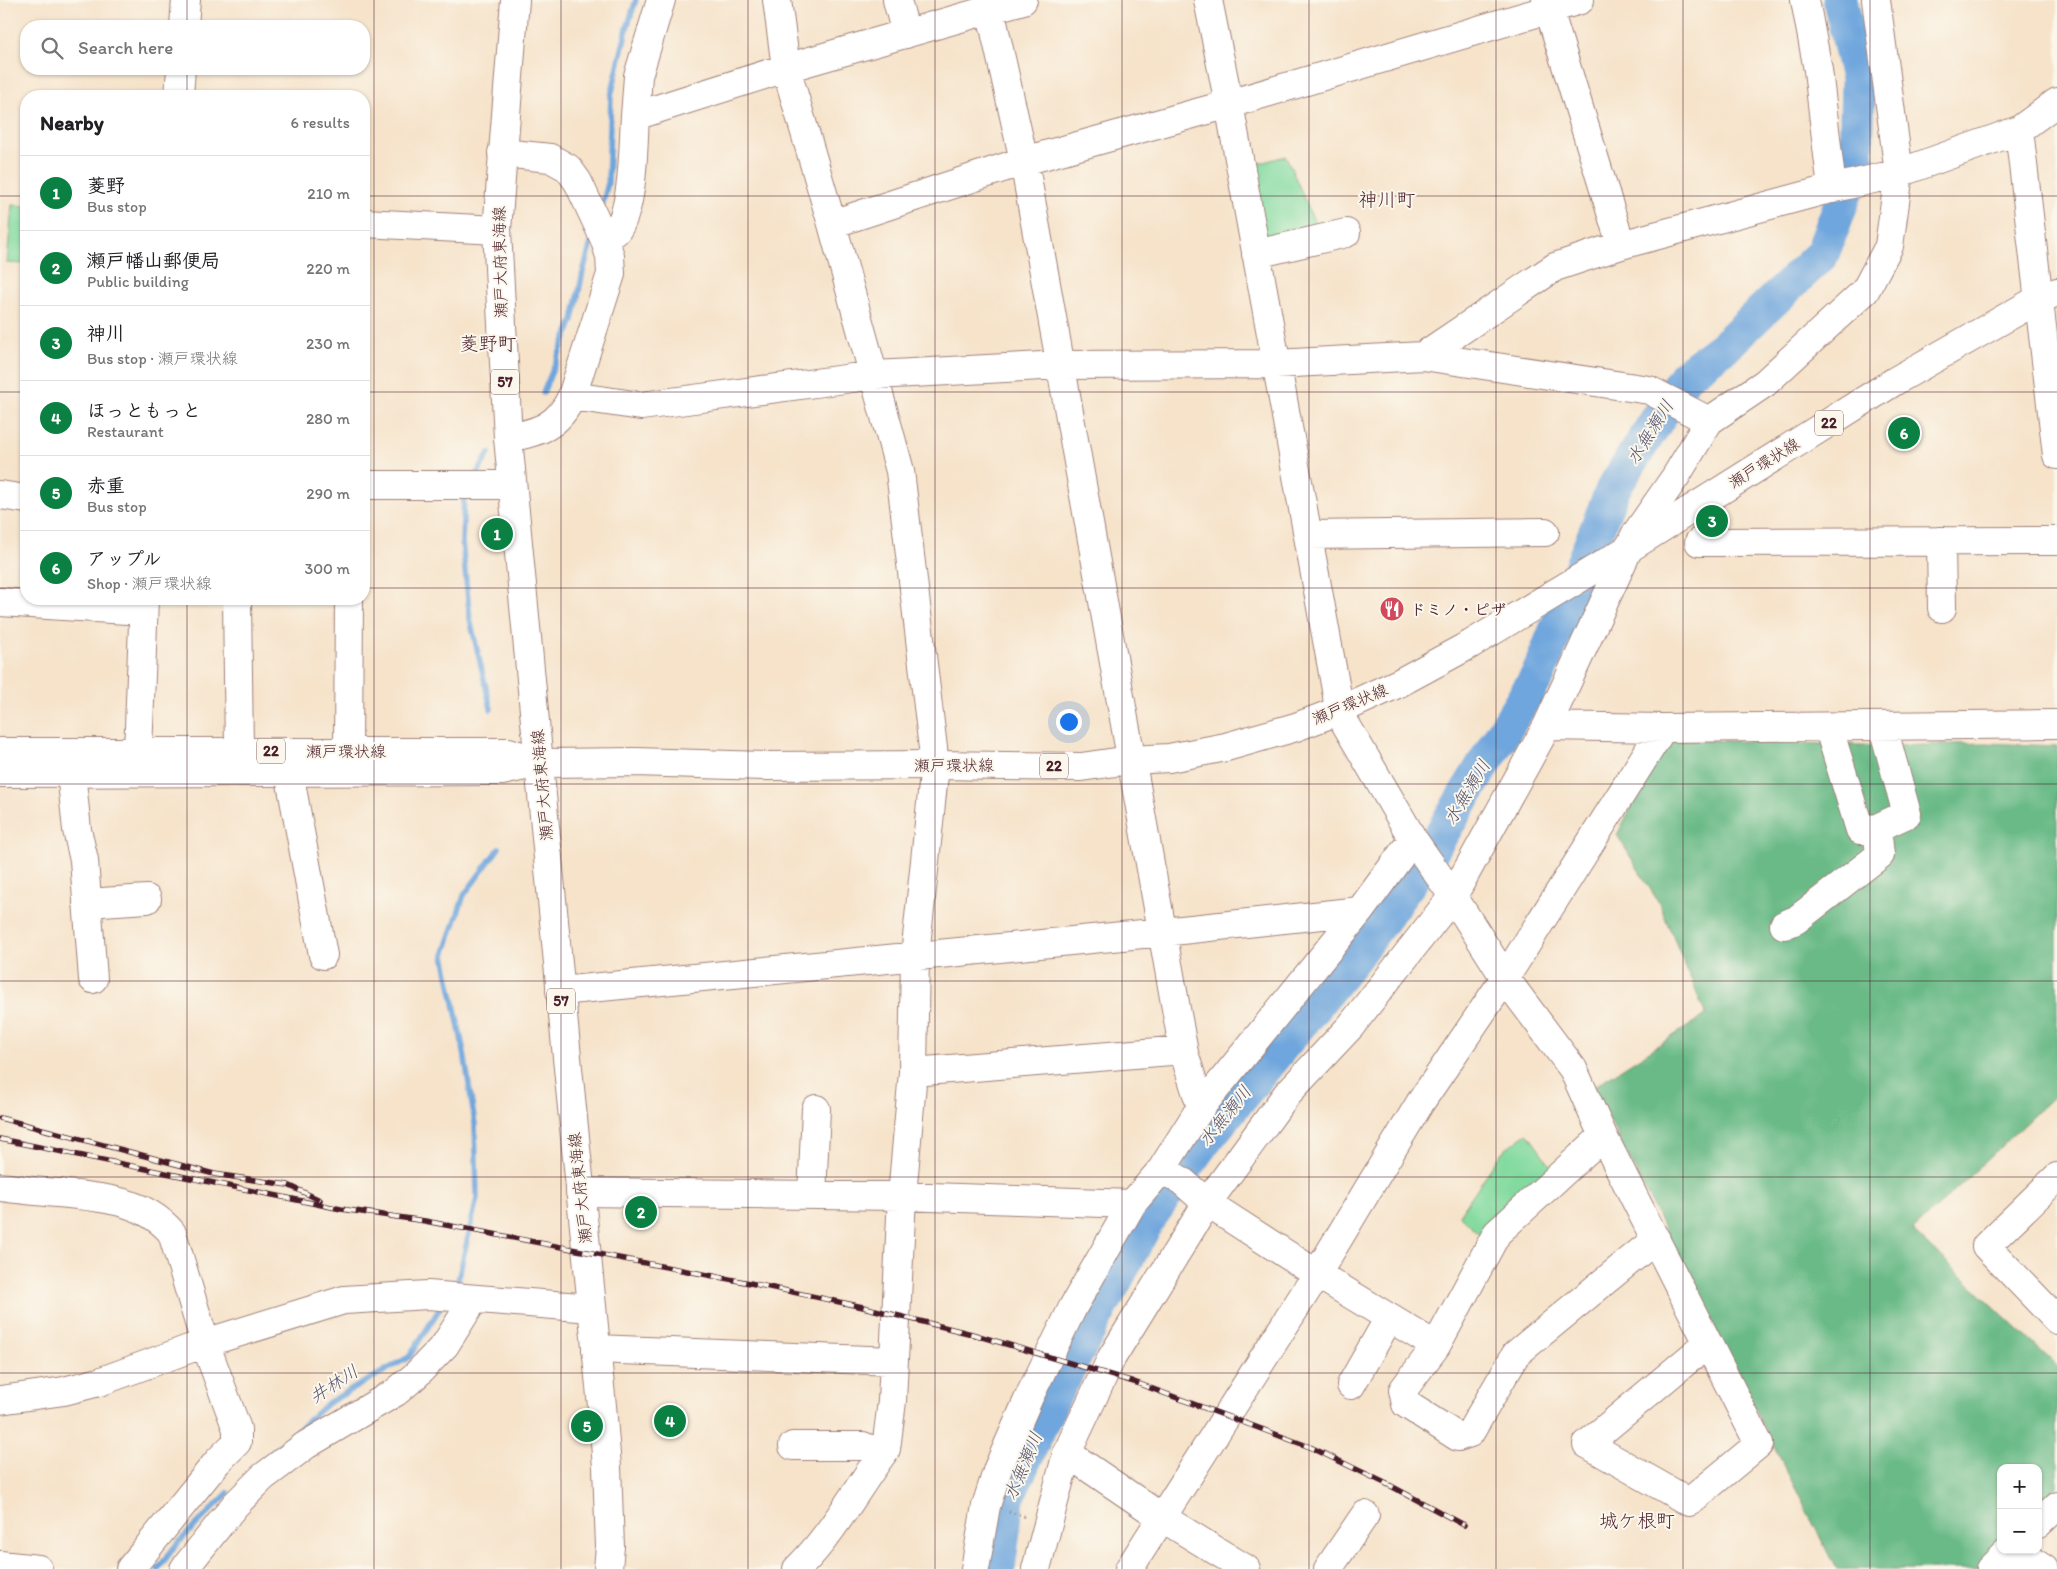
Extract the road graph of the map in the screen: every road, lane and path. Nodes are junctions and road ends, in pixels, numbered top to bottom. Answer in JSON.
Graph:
{"nodes":[{"id":1,"x":186,"y":0,"type":"edge"},
{"id":2,"x":515,"y":0,"type":"edge"},
{"id":3,"x":662,"y":0,"type":"edge"},
{"id":4,"x":777,"y":0,"type":"edge"},
{"id":5,"x":897,"y":0,"type":"edge"},
{"id":6,"x":1023,"y":0,"type":"edge"},
{"id":7,"x":1208,"y":0,"type":"edge"},
{"id":8,"x":1580,"y":0,"type":"edge"},
{"id":9,"x":1805,"y":0,"type":"edge"},
{"id":10,"x":1876,"y":0,"type":"edge"},
{"id":11,"x":989,"y":5,"type":"edge"},
{"id":12,"x":1547,"y":5,"type":"edge"},
{"id":13,"x":184,"y":20,"type":"edge"},
{"id":14,"x":906,"y":34,"type":"junction"},
{"id":15,"x":786,"y":68,"type":"junction"},
{"id":16,"x":181,"y":75,"type":"edge"},
{"id":17,"x":179,"y":90,"type":"edge"},
{"id":18,"x":2057,"y":102,"type":"edge"},
{"id":19,"x":1229,"y":104,"type":"junction"},
{"id":20,"x":635,"y":116,"type":"junction"},
{"id":21,"x":2019,"y":130,"type":"junction"},
{"id":22,"x":502,"y":153,"type":"junction"},
{"id":23,"x":1024,"y":161,"type":"junction"},
{"id":24,"x":1899,"y":173,"type":"junction"},
{"id":25,"x":1827,"y":190,"type":"junction"},
{"id":26,"x":370,"y":223,"type":"edge"},
{"id":27,"x":832,"y":224,"type":"junction"},
{"id":28,"x":497,"y":230,"type":"junction"},
{"id":29,"x":1346,"y":233,"type":"dead end"},
{"id":30,"x":604,"y":238,"type":"junction"},
{"id":31,"x":1621,"y":245,"type":"junction"},
{"id":32,"x":1256,"y":254,"type":"junction"},
{"id":33,"x":2047,"y":296,"type":"edge"},
{"id":34,"x":2050,"y":334,"type":"edge"},
{"id":35,"x":1423,"y":356,"type":"junction"},
{"id":36,"x":1276,"y":364,"type":"junction"},
{"id":37,"x":1060,"y":366,"type":"junction"},
{"id":38,"x":875,"y":375,"type":"junction"},
{"id":39,"x":572,"y":396,"type":"junction"},
{"id":40,"x":1700,"y":416,"type":"junction"},
{"id":41,"x":508,"y":438,"type":"junction"},
{"id":42,"x":2057,"y":455,"type":"edge"},
{"id":43,"x":370,"y":485,"type":"edge"},
{"id":44,"x":504,"y":486,"type":"junction"},
{"id":45,"x":0,"y":495,"type":"edge"},
{"id":46,"x":20,"y":498,"type":"edge"},
{"id":47,"x":1545,"y":532,"type":"dead end"},
{"id":48,"x":1308,"y":535,"type":"junction"},
{"id":49,"x":2057,"y":541,"type":"edge"},
{"id":50,"x":1699,"y":542,"type":"dead end"},
{"id":51,"x":1941,"y":542,"type":"junction"},
{"id":52,"x":1617,"y":556,"type":"junction"},
{"id":53,"x":0,"y":602,"type":"edge"},
{"id":54,"x":20,"y":602,"type":"edge"},
{"id":55,"x":144,"y":605,"type":"edge"},
{"id":56,"x":237,"y":605,"type":"edge"},
{"id":57,"x":349,"y":605,"type":"edge"},
{"id":58,"x":1942,"y":608,"type":"dead end"},
{"id":59,"x":1338,"y":711,"type":"junction"},
{"id":60,"x":2057,"y":724,"type":"edge"},
{"id":61,"x":1547,"y":726,"type":"junction"},
{"id":62,"x":1833,"y":727,"type":"junction"},
{"id":63,"x":1883,"y":727,"type":"junction"},
{"id":64,"x":1663,"y":728,"type":"junction"},
{"id":65,"x":240,"y":751,"type":"junction"},
{"id":66,"x":348,"y":751,"type":"junction"},
{"id":67,"x":0,"y":752,"type":"edge"},
{"id":68,"x":138,"y":752,"type":"junction"},
{"id":69,"x":1130,"y":760,"type":"junction"},
{"id":70,"x":540,"y":762,"type":"junction"},
{"id":71,"x":935,"y":765,"type":"junction"},
{"id":72,"x":0,"y":772,"type":"edge"},
{"id":73,"x":71,"y":772,"type":"junction"},
{"id":74,"x":289,"y":772,"type":"junction"},
{"id":75,"x":1877,"y":828,"type":"junction"},
{"id":76,"x":1413,"y":839,"type":"junction"},
{"id":77,"x":1453,"y":896,"type":"junction"},
{"id":78,"x":147,"y":899,"type":"dead end"},
{"id":79,"x":87,"y":903,"type":"junction"},
{"id":80,"x":1360,"y":911,"type":"junction"},
{"id":81,"x":1784,"y":925,"type":"dead end"},
{"id":82,"x":1163,"y":932,"type":"junction"},
{"id":83,"x":323,"y":955,"type":"dead end"},
{"id":84,"x":915,"y":956,"type":"junction"},
{"id":85,"x":1505,"y":978,"type":"junction"},
{"id":86,"x":93,"y":979,"type":"dead end"},
{"id":87,"x":560,"y":991,"type":"junction"},
{"id":88,"x":1183,"y":1050,"type":"junction"},
{"id":89,"x":912,"y":1072,"type":"junction"},
{"id":90,"x":1201,"y":1107,"type":"junction"},
{"id":91,"x":816,"y":1109,"type":"dead end"},
{"id":92,"x":1603,"y":1136,"type":"junction"},
{"id":93,"x":1162,"y":1168,"type":"junction"},
{"id":94,"x":2057,"y":1177,"type":"edge"},
{"id":95,"x":0,"y":1187,"type":"edge"},
{"id":96,"x":580,"y":1192,"type":"junction"},
{"id":97,"x":812,"y":1194,"type":"junction"},
{"id":98,"x":902,"y":1196,"type":"junction"},
{"id":99,"x":1207,"y":1203,"type":"junction"},
{"id":100,"x":1132,"y":1204,"type":"junction"},
{"id":101,"x":1656,"y":1239,"type":"junction"},
{"id":102,"x":1317,"y":1274,"type":"junction"},
{"id":103,"x":474,"y":1298,"type":"junction"},
{"id":104,"x":592,"y":1308,"type":"junction"},
{"id":105,"x":1389,"y":1318,"type":"junction"},
{"id":106,"x":2057,"y":1320,"type":"edge"},
{"id":107,"x":205,"y":1342,"type":"junction"},
{"id":108,"x":1708,"y":1343,"type":"junction"},
{"id":109,"x":1436,"y":1346,"type":"junction"},
{"id":110,"x":596,"y":1348,"type":"junction"},
{"id":111,"x":893,"y":1361,"type":"junction"},
{"id":112,"x":1351,"y":1385,"type":"dead end"},
{"id":113,"x":0,"y":1400,"type":"edge"},
{"id":114,"x":794,"y":1446,"type":"dead end"},
{"id":115,"x":1067,"y":1453,"type":"junction"},
{"id":116,"x":880,"y":1458,"type":"junction"},
{"id":117,"x":2057,"y":1506,"type":"edge"},
{"id":118,"x":1002,"y":1510,"type":"dead end"},
{"id":119,"x":1365,"y":1515,"type":"dead end"},
{"id":120,"x":1160,"y":1517,"type":"junction"},
{"id":121,"x":1035,"y":1519,"type":"dead end"},
{"id":122,"x":2042,"y":1520,"type":"edge"},
{"id":123,"x":2006,"y":1554,"type":"edge"},
{"id":124,"x":2021,"y":1554,"type":"edge"},
{"id":125,"x":0,"y":1565,"type":"edge"},
{"id":126,"x":38,"y":1569,"type":"edge"},
{"id":127,"x":130,"y":1569,"type":"edge"},
{"id":128,"x":184,"y":1569,"type":"edge"},
{"id":129,"x":608,"y":1569,"type":"edge"},
{"id":130,"x":797,"y":1569,"type":"edge"},
{"id":131,"x":974,"y":1569,"type":"edge"},
{"id":132,"x":1036,"y":1569,"type":"edge"},
{"id":133,"x":1129,"y":1569,"type":"edge"},
{"id":134,"x":1246,"y":1569,"type":"edge"},
{"id":135,"x":1328,"y":1569,"type":"edge"},
{"id":136,"x":1991,"y":1569,"type":"edge"},
{"id":137,"x":2044,"y":1569,"type":"edge"}],
"edges":[{"from":1,"to":13,"type":"street"},
{"from":2,"to":22,"type":"street","name":"瀬戸大府東海線","number":"57"},
{"from":3,"to":20,"type":"street"},
{"from":4,"to":15,"type":"street"},
{"from":5,"to":14,"type":"street"},
{"from":6,"to":11,"type":"street"},
{"from":7,"to":19,"type":"street"},
{"from":8,"to":12,"type":"street"},
{"from":9,"to":25,"type":"street"},
{"from":10,"to":24,"type":"street"},
{"from":11,"to":14,"type":"street"},
{"from":11,"to":23,"type":"street"},
{"from":12,"to":19,"type":"street"},
{"from":12,"to":31,"type":"street"},
{"from":14,"to":15,"type":"street"},
{"from":15,"to":20,"type":"street"},
{"from":15,"to":27,"type":"street"},
{"from":16,"to":17,"type":"street"},
{"from":18,"to":21,"type":"street"},
{"from":19,"to":23,"type":"street"},
{"from":19,"to":32,"type":"street"},
{"from":20,"to":30,"type":"street"},
{"from":21,"to":24,"type":"street"},
{"from":21,"to":33,"type":"street"},
{"from":22,"to":28,"type":"street","name":"瀬戸大府東海線","number":"57"},
{"from":22,"to":30,"type":"street"},
{"from":23,"to":27,"type":"street"},
{"from":23,"to":37,"type":"street"},
{"from":24,"to":25,"type":"street"},
{"from":24,"to":40,"type":"street"},
{"from":25,"to":31,"type":"street"},
{"from":26,"to":28,"type":"street"},
{"from":27,"to":38,"type":"street"},
{"from":28,"to":41,"type":"street","name":"瀬戸大府東海線","number":"57"},
{"from":29,"to":32,"type":"street"},
{"from":30,"to":39,"type":"street"},
{"from":31,"to":35,"type":"street"},
{"from":32,"to":36,"type":"street"},
{"from":33,"to":34,"type":"street"},
{"from":33,"to":52,"type":"street","name":"瀬戸環状線","number":"22"},
{"from":34,"to":42,"type":"street"},
{"from":35,"to":36,"type":"street"},
{"from":35,"to":40,"type":"street"},
{"from":36,"to":37,"type":"street"},
{"from":36,"to":48,"type":"street"},
{"from":37,"to":38,"type":"street"},
{"from":37,"to":69,"type":"street"},
{"from":38,"to":39,"type":"street"},
{"from":38,"to":71,"type":"street"},
{"from":39,"to":41,"type":"street"},
{"from":40,"to":52,"type":"street"},
{"from":41,"to":44,"type":"street","name":"瀬戸大府東海線","number":"57"},
{"from":43,"to":44,"type":"street"},
{"from":44,"to":70,"type":"street","name":"瀬戸大府東海線","number":"57"},
{"from":45,"to":46,"type":"street"},
{"from":47,"to":48,"type":"street"},
{"from":48,"to":59,"type":"street"},
{"from":49,"to":51,"type":"street"},
{"from":50,"to":51,"type":"street"},
{"from":51,"to":58,"type":"street"},
{"from":52,"to":59,"type":"street","name":"瀬戸環状線","number":"22"},
{"from":52,"to":61,"type":"street"},
{"from":53,"to":54,"type":"street"},
{"from":55,"to":68,"type":"street"},
{"from":56,"to":65,"type":"street"},
{"from":57,"to":66,"type":"street"},
{"from":59,"to":69,"type":"street","name":"瀬戸環状線","number":"22"},
{"from":59,"to":76,"type":"street"},
{"from":60,"to":63,"type":"street"},
{"from":61,"to":64,"type":"street"},
{"from":61,"to":77,"type":"street"},
{"from":62,"to":63,"type":"street"},
{"from":62,"to":64,"type":"street"},
{"from":62,"to":75,"type":"street"},
{"from":63,"to":75,"type":"street"},
{"from":64,"to":85,"type":"street"},
{"from":65,"to":66,"type":"street","name":"瀬戸環状線","number":"22"},
{"from":65,"to":68,"type":"street","name":"瀬戸環状線","number":"22"},
{"from":66,"to":70,"type":"street","name":"瀬戸環状線","number":"22"},
{"from":67,"to":68,"type":"street","name":"瀬戸環状線","number":"22"},
{"from":69,"to":71,"type":"street","name":"瀬戸環状線","number":"22"},
{"from":69,"to":82,"type":"street"},
{"from":70,"to":71,"type":"street","name":"瀬戸環状線","number":"22"},
{"from":70,"to":74,"type":"street","name":"瀬戸環状線","number":"22"},
{"from":70,"to":87,"type":"street","name":"瀬戸大府東海線","number":"57"},
{"from":71,"to":84,"type":"street"},
{"from":72,"to":73,"type":"street","name":"瀬戸環状線","number":"22"},
{"from":73,"to":74,"type":"street","name":"瀬戸環状線","number":"22"},
{"from":73,"to":79,"type":"street"},
{"from":74,"to":83,"type":"street"},
{"from":75,"to":81,"type":"street"},
{"from":76,"to":77,"type":"street"},
{"from":76,"to":80,"type":"street"},
{"from":77,"to":85,"type":"street"},
{"from":77,"to":99,"type":"street"},
{"from":78,"to":79,"type":"street"},
{"from":79,"to":86,"type":"street"},
{"from":80,"to":82,"type":"street"},
{"from":80,"to":90,"type":"street"},
{"from":82,"to":84,"type":"street"},
{"from":82,"to":88,"type":"street"},
{"from":84,"to":87,"type":"street"},
{"from":84,"to":89,"type":"street"},
{"from":85,"to":92,"type":"street"},
{"from":85,"to":102,"type":"street"},
{"from":87,"to":96,"type":"street","name":"瀬戸大府東海線","number":"57"},
{"from":88,"to":89,"type":"street"},
{"from":88,"to":90,"type":"street"},
{"from":89,"to":98,"type":"street"},
{"from":90,"to":93,"type":"street"},
{"from":91,"to":97,"type":"street"},
{"from":92,"to":101,"type":"street"},
{"from":92,"to":109,"type":"street"},
{"from":93,"to":99,"type":"street"},
{"from":93,"to":100,"type":"street"},
{"from":94,"to":106,"type":"street"},
{"from":95,"to":107,"type":"street"},
{"from":96,"to":97,"type":"street"},
{"from":96,"to":104,"type":"street","name":"瀬戸大府東海線","number":"57"},
{"from":97,"to":98,"type":"street"},
{"from":98,"to":100,"type":"street"},
{"from":98,"to":111,"type":"street"},
{"from":99,"to":102,"type":"street"},
{"from":99,"to":115,"type":"street"},
{"from":100,"to":131,"type":"street"},
{"from":101,"to":108,"type":"street"},
{"from":101,"to":109,"type":"street"},
{"from":102,"to":105,"type":"street"},
{"from":102,"to":120,"type":"street"},
{"from":103,"to":104,"type":"street"},
{"from":103,"to":107,"type":"street"},
{"from":103,"to":128,"type":"street"},
{"from":104,"to":110,"type":"street","name":"瀬戸大府東海線","number":"57"},
{"from":105,"to":109,"type":"street"},
{"from":105,"to":112,"type":"street"},
{"from":107,"to":113,"type":"street"},
{"from":107,"to":127,"type":"street"},
{"from":108,"to":108,"type":"street"},
{"from":110,"to":111,"type":"street"},
{"from":110,"to":129,"type":"street","name":"瀬戸大府東海線","number":"57"},
{"from":111,"to":116,"type":"street"},
{"from":114,"to":116,"type":"street"},
{"from":115,"to":120,"type":"street"},
{"from":115,"to":132,"type":"street"},
{"from":116,"to":130,"type":"street"},
{"from":117,"to":122,"type":"street"},
{"from":118,"to":121,"type":"path"},
{"from":119,"to":135,"type":"street"},
{"from":120,"to":133,"type":"street"},
{"from":120,"to":134,"type":"street"},
{"from":123,"to":136,"type":"street"},
{"from":124,"to":137,"type":"street"},
{"from":125,"to":126,"type":"street"}]}
